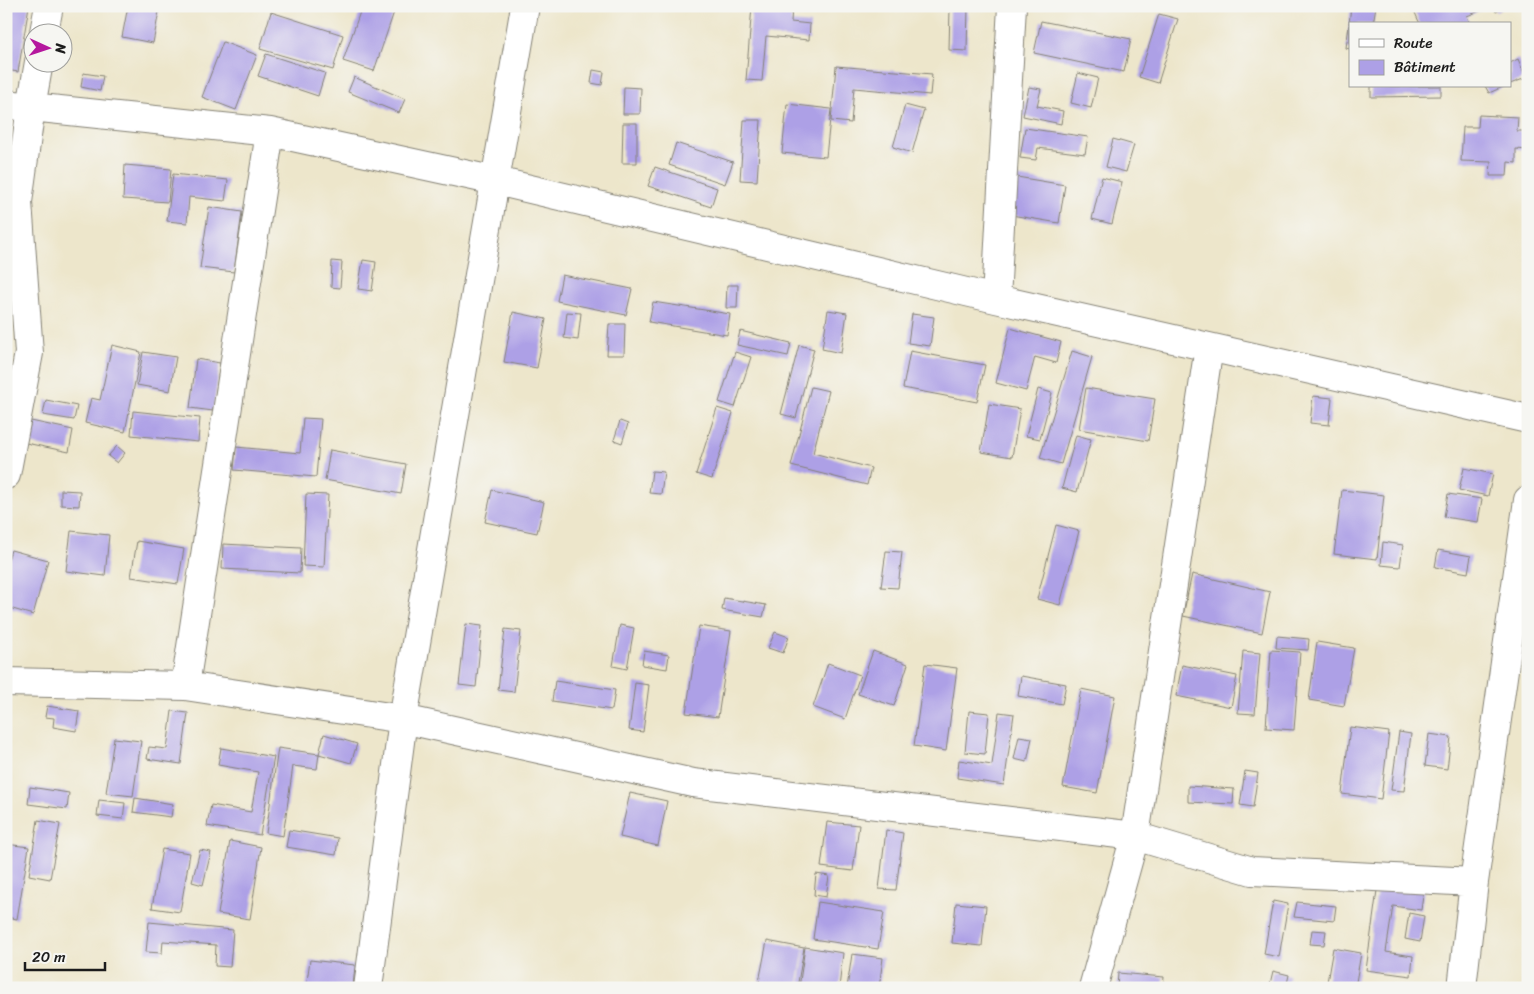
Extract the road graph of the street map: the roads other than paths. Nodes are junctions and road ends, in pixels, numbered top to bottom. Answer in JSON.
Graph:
{"nodes":[{"id":1,"x":48,"y":6,"type":"edge"},
{"id":2,"x":526,"y":6,"type":"edge"},
{"id":3,"x":1012,"y":6,"type":"edge"},
{"id":4,"x":46,"y":22,"type":"edge"},
{"id":5,"x":34,"y":72,"type":"edge"},
{"id":6,"x":19,"y":105,"type":"edge"},
{"id":7,"x":270,"y":132,"type":"junction"},
{"id":8,"x":496,"y":181,"type":"junction"},
{"id":9,"x":996,"y":299,"type":"junction"},
{"id":10,"x":1209,"y":347,"type":"junction"},
{"id":11,"x":1528,"y":419,"type":"edge"},
{"id":12,"x":6,"y":475,"type":"edge"},
{"id":13,"x":1528,"y":500,"type":"edge"},
{"id":14,"x":6,"y":682,"type":"edge"},
{"id":15,"x":185,"y":686,"type":"junction"},
{"id":16,"x":403,"y":719,"type":"junction"},
{"id":17,"x":1135,"y":836,"type":"junction"},
{"id":18,"x":1474,"y":882,"type":"junction"},
{"id":19,"x":368,"y":988,"type":"edge"},
{"id":20,"x":1092,"y":988,"type":"edge"},
{"id":21,"x":1462,"y":988,"type":"edge"}],
"edges":[{"from":1,"to":4,"type":"street"},
{"from":2,"to":8,"type":"street"},
{"from":3,"to":9,"type":"street"},
{"from":5,"to":6,"type":"street"},
{"from":6,"to":7,"type":"street"},
{"from":6,"to":12,"type":"street"},
{"from":7,"to":8,"type":"street"},
{"from":7,"to":15,"type":"street"},
{"from":8,"to":9,"type":"street"},
{"from":8,"to":16,"type":"street"},
{"from":9,"to":10,"type":"street"},
{"from":10,"to":11,"type":"street"},
{"from":10,"to":17,"type":"street"},
{"from":13,"to":18,"type":"street"},
{"from":14,"to":15,"type":"street"},
{"from":15,"to":16,"type":"street"},
{"from":16,"to":17,"type":"street"},
{"from":16,"to":19,"type":"street"},
{"from":17,"to":18,"type":"street"},
{"from":17,"to":20,"type":"street"},
{"from":18,"to":21,"type":"street"}]}
